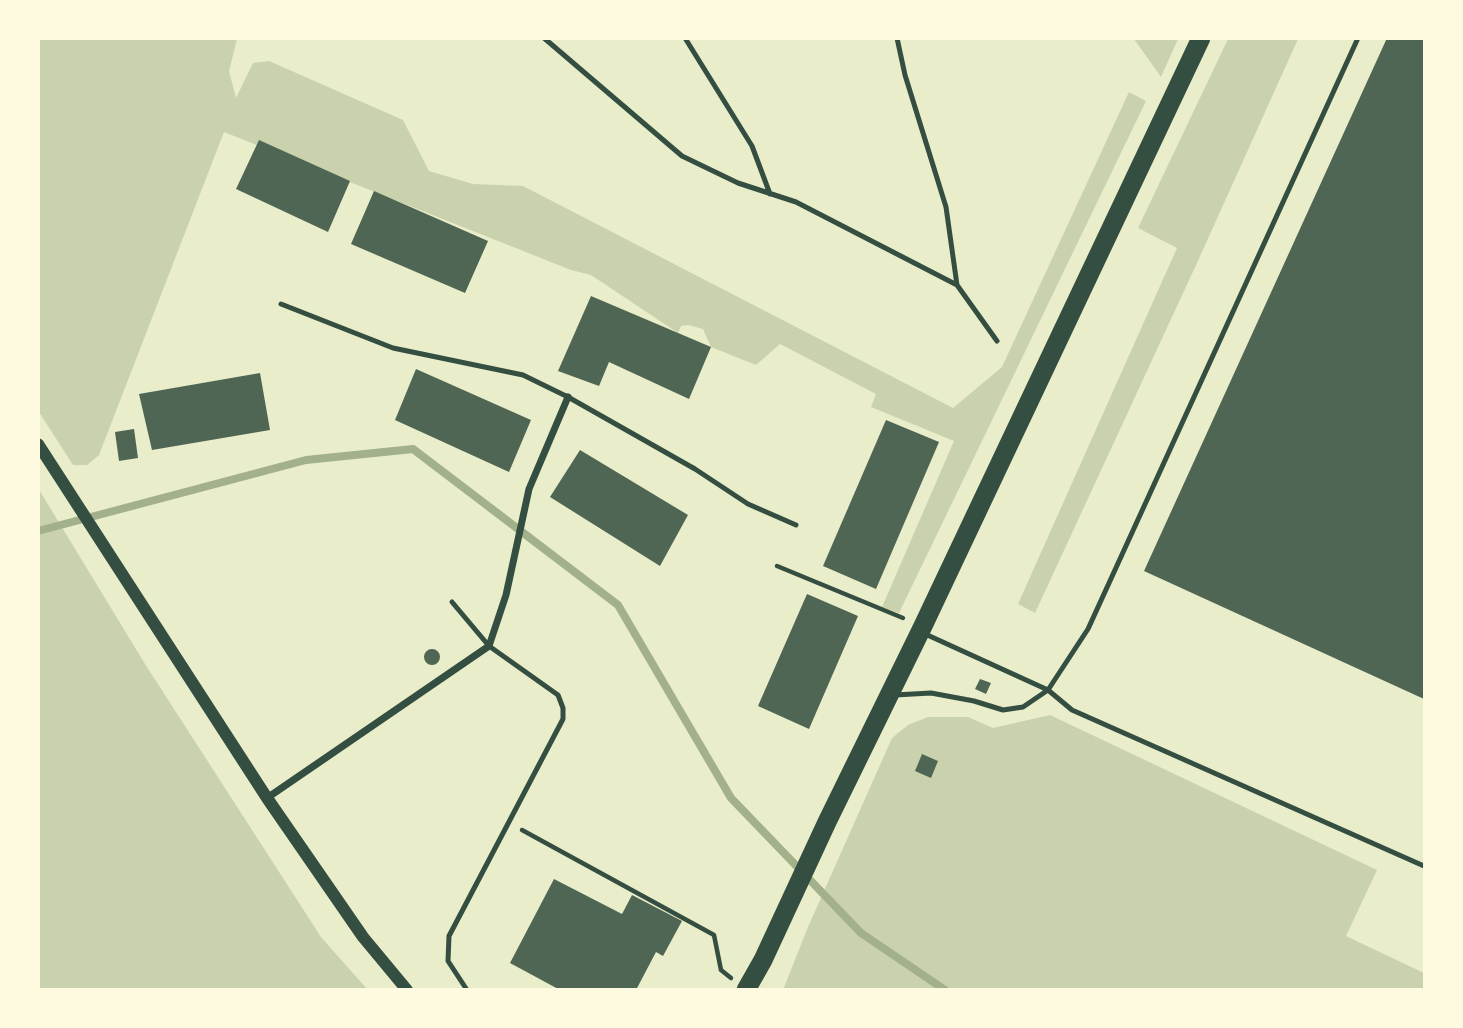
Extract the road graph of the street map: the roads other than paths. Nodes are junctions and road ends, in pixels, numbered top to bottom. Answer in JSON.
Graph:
{"nodes":[{"id":1,"x":544,"y":38,"type":"edge"},
{"id":2,"x":685,"y":38,"type":"edge"},
{"id":3,"x":897,"y":38,"type":"edge"},
{"id":4,"x":1201,"y":38,"type":"edge"},
{"id":5,"x":1357,"y":38,"type":"edge"},
{"id":6,"x":771,"y":194,"type":"junction"},
{"id":7,"x":957,"y":285,"type":"junction"},
{"id":8,"x":281,"y":304,"type":"dead end"},
{"id":9,"x":997,"y":341,"type":"dead end"},
{"id":10,"x":568,"y":397,"type":"junction"},
{"id":11,"x":38,"y":444,"type":"edge"},
{"id":12,"x":796,"y":525,"type":"dead end"},
{"id":13,"x":452,"y":602,"type":"dead end"},
{"id":14,"x":922,"y":629,"type":"junction"},
{"id":15,"x":489,"y":646,"type":"junction"},
{"id":16,"x":1048,"y":690,"type":"junction"},
{"id":17,"x":890,"y":695,"type":"junction"},
{"id":18,"x":267,"y":798,"type":"junction"},
{"id":19,"x":1424,"y":866,"type":"edge"},
{"id":20,"x":740,"y":985,"type":"edge"},
{"id":21,"x":407,"y":989,"type":"edge"},
{"id":22,"x":467,"y":989,"type":"edge"}],
"edges":[{"from":1,"to":6,"type":"lane"},
{"from":2,"to":6,"type":"lane"},
{"from":3,"to":7,"type":"lane"},
{"from":4,"to":14,"type":"highway"},
{"from":5,"to":16,"type":"lane"},
{"from":6,"to":7,"type":"lane"},
{"from":7,"to":9,"type":"lane"},
{"from":8,"to":10,"type":"lane"},
{"from":10,"to":12,"type":"lane"},
{"from":10,"to":15,"type":"street"},
{"from":11,"to":18,"type":"street"},
{"from":13,"to":15,"type":"lane"},
{"from":14,"to":16,"type":"lane"},
{"from":14,"to":17,"type":"highway"},
{"from":15,"to":18,"type":"street"},
{"from":15,"to":22,"type":"lane"},
{"from":16,"to":17,"type":"lane"},
{"from":16,"to":19,"type":"lane"},
{"from":17,"to":20,"type":"highway"},
{"from":18,"to":21,"type":"street"}]}
